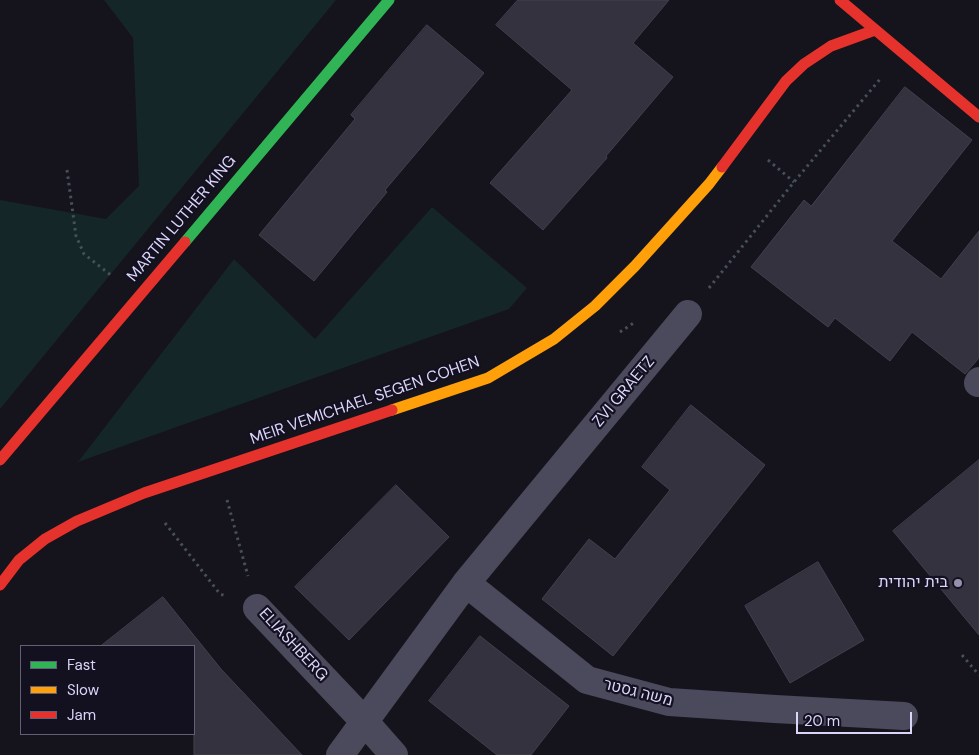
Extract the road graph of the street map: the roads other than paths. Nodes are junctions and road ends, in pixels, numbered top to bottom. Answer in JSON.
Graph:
{"nodes":[{"id":1,"x":388,"y":0,"type":"edge"},
{"id":2,"x":840,"y":0,"type":"edge"},
{"id":3,"x":875,"y":30,"type":"junction"},
{"id":4,"x":979,"y":117,"type":"edge"},
{"id":5,"x":688,"y":314,"type":"road end"},
{"id":6,"x":0,"y":460,"type":"edge"},
{"id":7,"x":466,"y":583,"type":"junction"},
{"id":8,"x":0,"y":584,"type":"edge"},
{"id":9,"x":257,"y":608,"type":"road end"},
{"id":10,"x":904,"y":716,"type":"dead end"},
{"id":11,"x":365,"y":722,"type":"junction"},
{"id":12,"x":340,"y":755,"type":"edge"},
{"id":13,"x":394,"y":755,"type":"edge"}],
"edges":[{"from":1,"to":6,"type":"street","name":"MARTIN LUTHER KING"},
{"from":2,"to":3,"type":"street"},
{"from":3,"to":4,"type":"street"},
{"from":3,"to":8,"type":"street","name":"MEIR VEMICHAEL SEGEN COHEN"},
{"from":5,"to":7,"type":"street","name":"ZVI GRAETZ"},
{"from":7,"to":10,"type":"street","name":"משה גסטר"},
{"from":7,"to":11,"type":"street","name":"ZVI GRAETZ"},
{"from":9,"to":11,"type":"street","name":"ELIASHBERG"},
{"from":11,"to":12,"type":"street","name":"ZVI GRAETZ"},
{"from":11,"to":13,"type":"street","name":"ELIASHBERG"}]}
